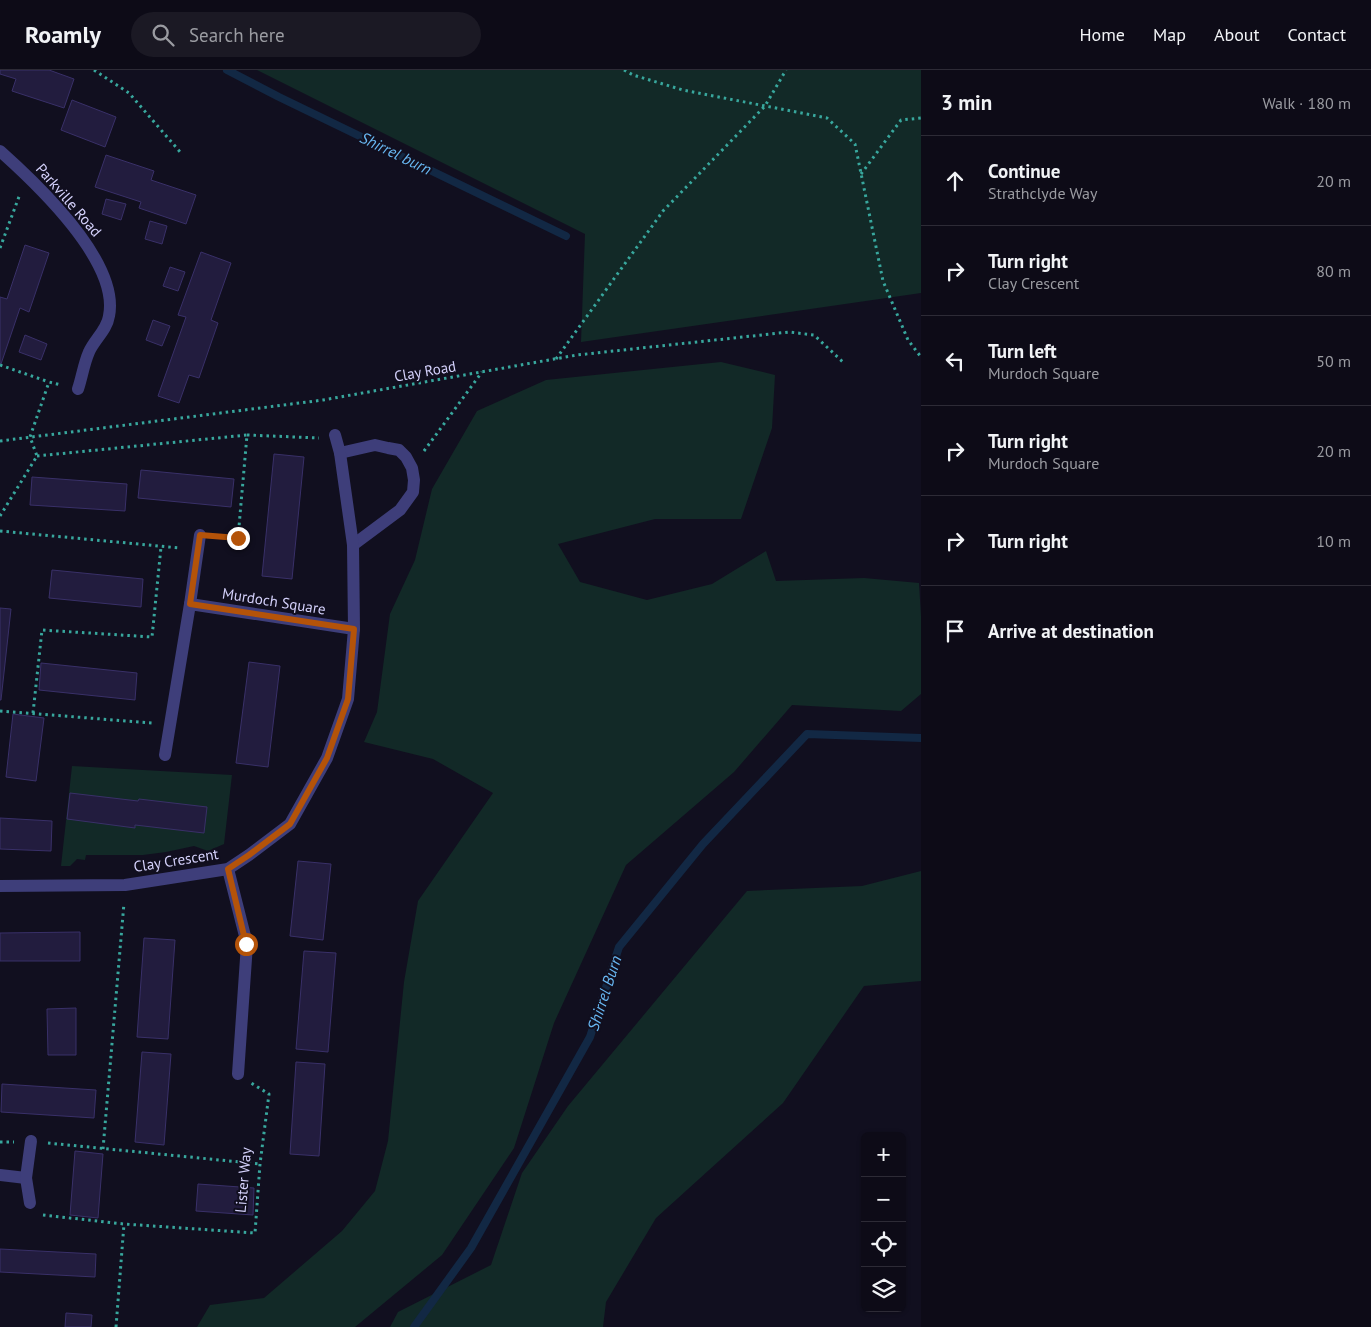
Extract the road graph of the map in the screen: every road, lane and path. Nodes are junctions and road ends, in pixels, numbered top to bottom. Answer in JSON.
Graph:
{"nodes":[{"id":1,"x":94,"y":70,"type":"edge"},
{"id":2,"x":624,"y":70,"type":"edge"},
{"id":3,"x":786,"y":70,"type":"edge"},
{"id":4,"x":765,"y":106,"type":"junction"},
{"id":5,"x":921,"y":118,"type":"edge"},
{"id":6,"x":0,"y":151,"type":"edge"},
{"id":7,"x":181,"y":153,"type":"dead end"},
{"id":8,"x":861,"y":174,"type":"junction"},
{"id":9,"x":27,"y":175,"type":"junction"},
{"id":10,"x":0,"y":248,"type":"edge"},
{"id":11,"x":921,"y":357,"type":"edge"},
{"id":12,"x":555,"y":359,"type":"junction"},
{"id":13,"x":844,"y":363,"type":"dead end"},
{"id":14,"x":0,"y":365,"type":"edge"},
{"id":15,"x":482,"y":372,"type":"junction"},
{"id":16,"x":49,"y":382,"type":"junction"},
{"id":17,"x":78,"y":389,"type":"joint"},
{"id":18,"x":247,"y":435,"type":"junction"},
{"id":19,"x":335,"y":435,"type":"joint"},
{"id":20,"x":30,"y":437,"type":"junction"},
{"id":21,"x":0,"y":441,"type":"edge"},
{"id":22,"x":340,"y":453,"type":"junction"},
{"id":23,"x":37,"y":456,"type":"junction"},
{"id":24,"x":412,"y":468,"type":"junction"},
{"id":25,"x":0,"y":516,"type":"edge"},
{"id":26,"x":0,"y":532,"type":"edge"},
{"id":27,"x":200,"y":535,"type":"joint"},
{"id":28,"x":353,"y":545,"type":"junction"},
{"id":29,"x":162,"y":547,"type":"junction"},
{"id":30,"x":198,"y":549,"type":"junction"},
{"id":31,"x":190,"y":604,"type":"junction"},
{"id":32,"x":354,"y":629,"type":"junction"},
{"id":33,"x":0,"y":711,"type":"edge"},
{"id":34,"x":33,"y":713,"type":"junction"},
{"id":35,"x":170,"y":725,"type":"junction"},
{"id":36,"x":165,"y":755,"type":"dead end"},
{"id":37,"x":228,"y":869,"type":"junction"},
{"id":38,"x":125,"y":885,"type":"junction"},
{"id":39,"x":0,"y":886,"type":"edge"},
{"id":40,"x":238,"y":1074,"type":"joint"},
{"id":41,"x":31,"y":1141,"type":"junction"},
{"id":42,"x":0,"y":1142,"type":"edge"},
{"id":43,"x":103,"y":1149,"type":"junction"},
{"id":44,"x":260,"y":1164,"type":"junction"},
{"id":45,"x":0,"y":1175,"type":"edge"},
{"id":46,"x":26,"y":1178,"type":"junction"},
{"id":47,"x":30,"y":1203,"type":"joint"},
{"id":48,"x":124,"y":1224,"type":"junction"},
{"id":49,"x":116,"y":1327,"type":"edge"}],
"edges":[{"from":1,"to":7,"type":"path"},
{"from":2,"to":4,"type":"path"},
{"from":3,"to":4,"type":"path"},
{"from":4,"to":8,"type":"path"},
{"from":4,"to":12,"type":"path"},
{"from":5,"to":8,"type":"path"},
{"from":6,"to":9,"type":"street","name":"Parkville Road"},
{"from":8,"to":11,"type":"path"},
{"from":9,"to":10,"type":"path"},
{"from":9,"to":17,"type":"street","name":"Parkville Road"},
{"from":12,"to":13,"type":"path","name":"Clay Road"},
{"from":12,"to":15,"type":"path","name":"Clay Road"},
{"from":14,"to":16,"type":"path"},
{"from":15,"to":20,"type":"path","name":"Clay Road"},
{"from":15,"to":24,"type":"path"},
{"from":16,"to":17,"type":"path"},
{"from":16,"to":20,"type":"path"},
{"from":18,"to":19,"type":"path"},
{"from":18,"to":23,"type":"path"},
{"from":18,"to":27,"type":"path"},
{"from":19,"to":22,"type":"street","name":"Clay Crescent"},
{"from":20,"to":21,"type":"path","name":"Clay Road"},
{"from":20,"to":23,"type":"path"},
{"from":22,"to":24,"type":"street"},
{"from":22,"to":28,"type":"street","name":"Clay Crescent"},
{"from":23,"to":25,"type":"path"},
{"from":24,"to":28,"type":"street"},
{"from":26,"to":29,"type":"path"},
{"from":27,"to":30,"type":"street"},
{"from":28,"to":32,"type":"street","name":"Clay Crescent"},
{"from":29,"to":30,"type":"path"},
{"from":29,"to":34,"type":"path"},
{"from":30,"to":31,"type":"street"},
{"from":31,"to":32,"type":"street","name":"Murdoch Square"},
{"from":31,"to":35,"type":"street"},
{"from":32,"to":37,"type":"street","name":"Clay Crescent"},
{"from":33,"to":34,"type":"path"},
{"from":34,"to":35,"type":"path"},
{"from":35,"to":36,"type":"street"},
{"from":37,"to":38,"type":"street","name":"Clay Crescent"},
{"from":37,"to":40,"type":"street"},
{"from":38,"to":39,"type":"street","name":"Clay Crescent"},
{"from":38,"to":43,"type":"path"},
{"from":40,"to":44,"type":"path","name":"Lister Way"},
{"from":41,"to":42,"type":"path"},
{"from":41,"to":43,"type":"path"},
{"from":41,"to":46,"type":"street"},
{"from":43,"to":44,"type":"path"},
{"from":44,"to":48,"type":"path","name":"Lister Way"},
{"from":45,"to":46,"type":"street"},
{"from":46,"to":47,"type":"street"},
{"from":47,"to":48,"type":"path","name":"Lister Way"},
{"from":48,"to":49,"type":"path"}]}
